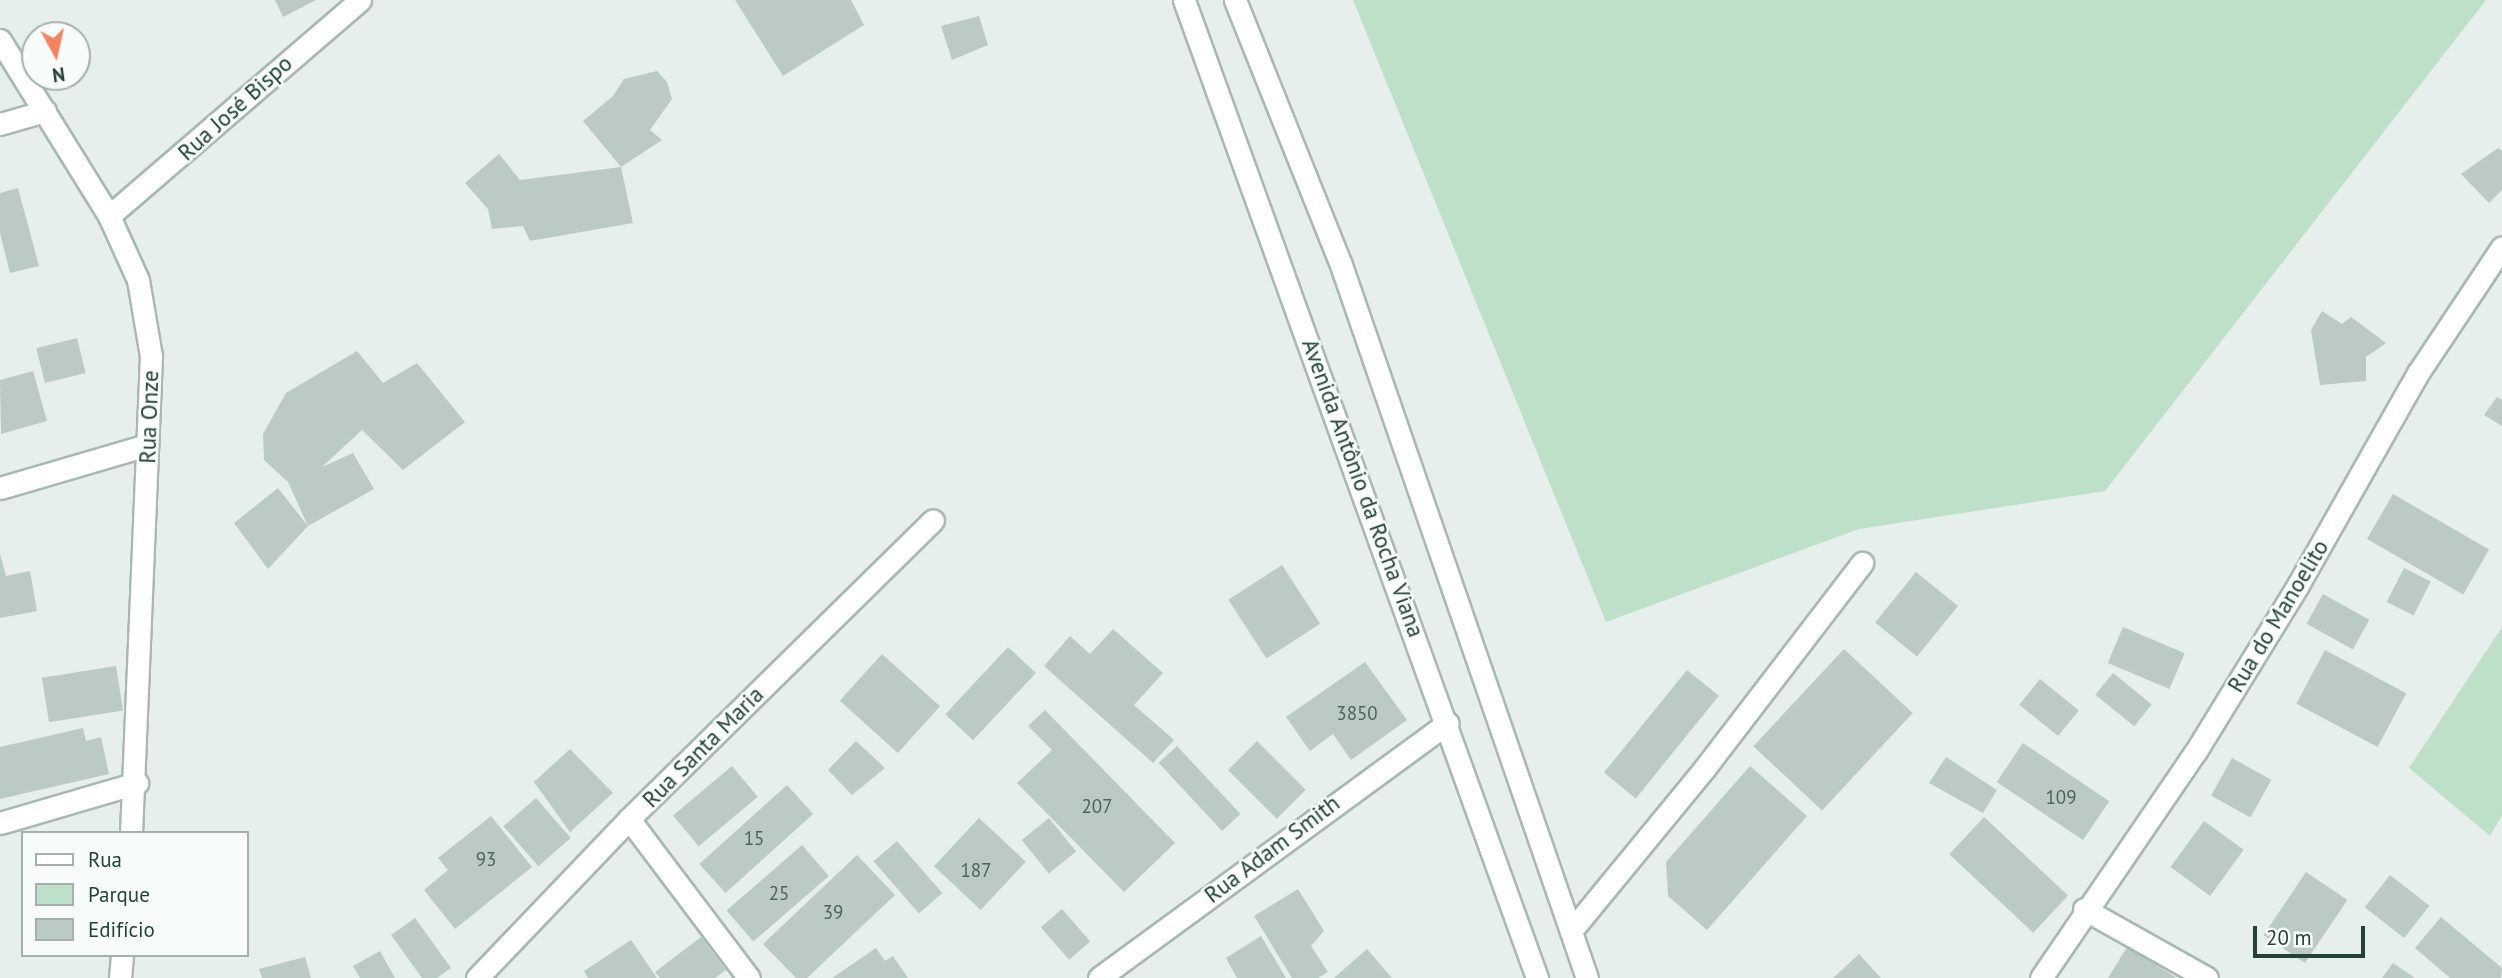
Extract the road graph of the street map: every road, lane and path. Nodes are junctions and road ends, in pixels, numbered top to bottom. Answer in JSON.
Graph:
{"nodes":[{"id":1,"x":360,"y":0,"type":"edge"},
{"id":2,"x":1184,"y":0,"type":"edge"},
{"id":3,"x":1235,"y":0,"type":"edge"},
{"id":4,"x":0,"y":40,"type":"edge"},
{"id":5,"x":45,"y":111,"type":"junction"},
{"id":6,"x":0,"y":124,"type":"edge"},
{"id":7,"x":109,"y":216,"type":"junction"},
{"id":8,"x":2502,"y":247,"type":"edge"},
{"id":9,"x":147,"y":445,"type":"junction"},
{"id":10,"x":0,"y":488,"type":"edge"},
{"id":11,"x":933,"y":520,"type":"dead end"},
{"id":12,"x":1862,"y":563,"type":"dead end"},
{"id":13,"x":1448,"y":723,"type":"junction"},
{"id":14,"x":137,"y":783,"type":"junction"},
{"id":15,"x":629,"y":820,"type":"junction"},
{"id":16,"x":0,"y":823,"type":"edge"},
{"id":17,"x":131,"y":831,"type":"edge"},
{"id":18,"x":2084,"y":909,"type":"junction"},
{"id":19,"x":1571,"y":931,"type":"junction"},
{"id":20,"x":122,"y":957,"type":"edge"},
{"id":21,"x":120,"y":978,"type":"edge"},
{"id":22,"x":477,"y":978,"type":"edge"},
{"id":23,"x":749,"y":978,"type":"edge"},
{"id":24,"x":1099,"y":978,"type":"edge"},
{"id":25,"x":1537,"y":978,"type":"edge"},
{"id":26,"x":1587,"y":978,"type":"edge"},
{"id":27,"x":2041,"y":978,"type":"edge"},
{"id":28,"x":2207,"y":978,"type":"edge"}],
"edges":[{"from":1,"to":7,"type":"street","name":"Rua José Bispo"},
{"from":2,"to":13,"type":"street","name":"Avenida Antônio da Rocha Viana"},
{"from":3,"to":19,"type":"street"},
{"from":4,"to":5,"type":"street","name":"Rua Onze"},
{"from":5,"to":6,"type":"street"},
{"from":5,"to":7,"type":"street","name":"Rua Onze"},
{"from":7,"to":9,"type":"street","name":"Rua Onze"},
{"from":8,"to":18,"type":"street","name":"Rua do Manoelito"},
{"from":9,"to":10,"type":"street"},
{"from":9,"to":14,"type":"street","name":"Rua Onze"},
{"from":11,"to":15,"type":"street","name":"Rua Santa Maria"},
{"from":12,"to":19,"type":"street"},
{"from":13,"to":24,"type":"street","name":"Rua Adam Smith"},
{"from":13,"to":25,"type":"street","name":"Avenida Antônio da Rocha Viana"},
{"from":14,"to":16,"type":"street"},
{"from":14,"to":17,"type":"street","name":"Rua Onze"},
{"from":15,"to":22,"type":"street","name":"Rua Santa Maria"},
{"from":15,"to":23,"type":"street"},
{"from":18,"to":27,"type":"street","name":"Rua do Manoelito"},
{"from":18,"to":28,"type":"street"},
{"from":19,"to":26,"type":"street"},
{"from":20,"to":21,"type":"street"}]}
